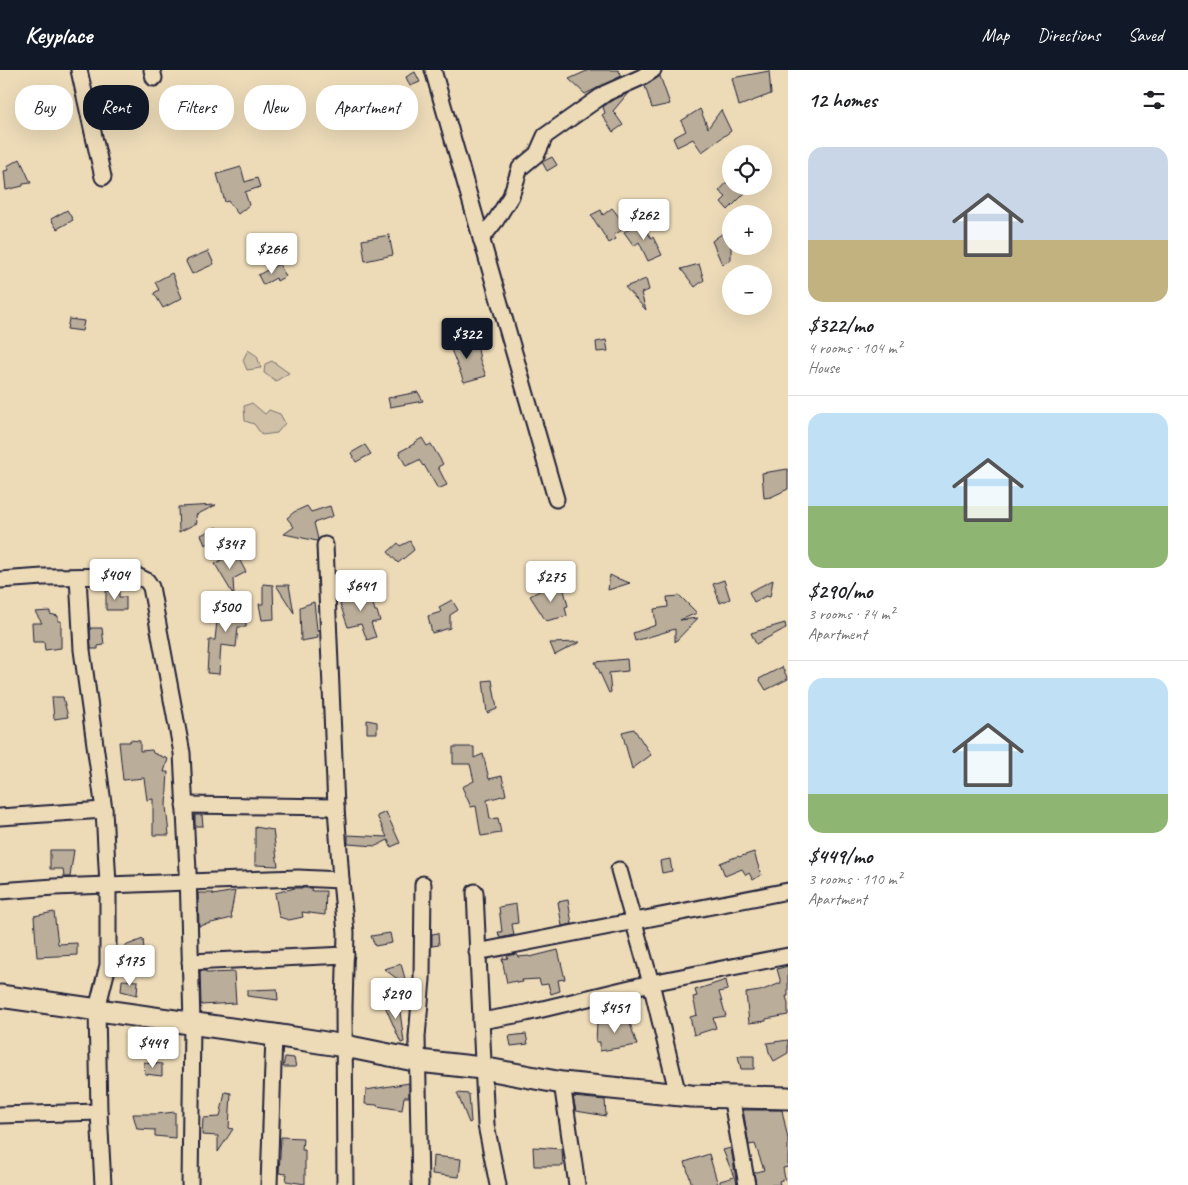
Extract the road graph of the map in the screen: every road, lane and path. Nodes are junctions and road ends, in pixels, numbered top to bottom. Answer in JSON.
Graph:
{"nodes":[{"id":1,"x":79,"y":70,"type":"edge"},
{"id":2,"x":433,"y":70,"type":"edge"},
{"id":3,"x":653,"y":70,"type":"edge"},
{"id":4,"x":104,"y":177,"type":"dead end"},
{"id":5,"x":481,"y":238,"type":"junction"},
{"id":6,"x":556,"y":499,"type":"dead end"},
{"id":7,"x":326,"y":545,"type":"dead end"},
{"id":8,"x":78,"y":577,"type":"junction"},
{"id":9,"x":0,"y":580,"type":"edge"},
{"id":10,"x":184,"y":805,"type":"junction"},
{"id":11,"x":336,"y":807,"type":"junction"},
{"id":12,"x":104,"y":810,"type":"junction"},
{"id":13,"x":0,"y":817,"type":"edge"},
{"id":14,"x":619,"y":870,"type":"dead end"},
{"id":15,"x":341,"y":880,"type":"junction"},
{"id":16,"x":188,"y":882,"type":"junction"},
{"id":17,"x":423,"y":884,"type":"dead end"},
{"id":18,"x":108,"y":885,"type":"junction"},
{"id":19,"x":0,"y":891,"type":"edge"},
{"id":20,"x":788,"y":891,"type":"edge"},
{"id":21,"x":474,"y":892,"type":"dead end"},
{"id":22,"x":633,"y":921,"type":"junction"},
{"id":23,"x":478,"y":952,"type":"junction"},
{"id":24,"x":346,"y":955,"type":"junction"},
{"id":25,"x":788,"y":956,"type":"edge"},
{"id":26,"x":190,"y":962,"type":"junction"},
{"id":27,"x":652,"y":983,"type":"junction"},
{"id":28,"x":0,"y":996,"type":"edge"},
{"id":29,"x":97,"y":1009,"type":"junction"},
{"id":30,"x":481,"y":1021,"type":"junction"},
{"id":31,"x":192,"y":1024,"type":"junction"},
{"id":32,"x":274,"y":1035,"type":"junction"},
{"id":33,"x":345,"y":1046,"type":"junction"},
{"id":34,"x":419,"y":1061,"type":"junction"},
{"id":35,"x":482,"y":1068,"type":"junction"},
{"id":36,"x":562,"y":1082,"type":"junction"},
{"id":37,"x":678,"y":1095,"type":"junction"},
{"id":38,"x":730,"y":1096,"type":"junction"},
{"id":39,"x":788,"y":1098,"type":"edge"},
{"id":40,"x":99,"y":1112,"type":"junction"},
{"id":41,"x":788,"y":1112,"type":"edge"},
{"id":42,"x":0,"y":1115,"type":"edge"},
{"id":43,"x":103,"y":1185,"type":"edge"},
{"id":44,"x":190,"y":1185,"type":"edge"},
{"id":45,"x":269,"y":1185,"type":"edge"},
{"id":46,"x":345,"y":1185,"type":"edge"},
{"id":47,"x":420,"y":1185,"type":"edge"},
{"id":48,"x":498,"y":1185,"type":"edge"},
{"id":49,"x":577,"y":1185,"type":"edge"},
{"id":50,"x":747,"y":1185,"type":"edge"}],
"edges":[{"from":1,"to":4,"type":"street"},
{"from":2,"to":5,"type":"street"},
{"from":3,"to":5,"type":"street"},
{"from":5,"to":6,"type":"street"},
{"from":7,"to":11,"type":"street"},
{"from":8,"to":9,"type":"street"},
{"from":8,"to":10,"type":"street"},
{"from":8,"to":12,"type":"street"},
{"from":10,"to":11,"type":"street"},
{"from":10,"to":16,"type":"street"},
{"from":11,"to":15,"type":"street"},
{"from":12,"to":13,"type":"street"},
{"from":12,"to":18,"type":"street"},
{"from":14,"to":22,"type":"street"},
{"from":15,"to":16,"type":"street"},
{"from":15,"to":24,"type":"street"},
{"from":16,"to":18,"type":"street"},
{"from":16,"to":26,"type":"street"},
{"from":17,"to":34,"type":"street"},
{"from":18,"to":19,"type":"street"},
{"from":18,"to":29,"type":"street"},
{"from":20,"to":22,"type":"street"},
{"from":21,"to":23,"type":"street"},
{"from":22,"to":23,"type":"street"},
{"from":22,"to":27,"type":"street"},
{"from":23,"to":30,"type":"street"},
{"from":24,"to":26,"type":"street"},
{"from":24,"to":33,"type":"street"},
{"from":25,"to":27,"type":"street"},
{"from":26,"to":31,"type":"street"},
{"from":27,"to":30,"type":"street"},
{"from":27,"to":37,"type":"street"},
{"from":28,"to":29,"type":"street"},
{"from":29,"to":31,"type":"street"},
{"from":29,"to":40,"type":"street"},
{"from":30,"to":35,"type":"street"},
{"from":31,"to":32,"type":"street"},
{"from":31,"to":44,"type":"street"},
{"from":32,"to":33,"type":"street"},
{"from":32,"to":45,"type":"street"},
{"from":33,"to":34,"type":"street"},
{"from":33,"to":46,"type":"street"},
{"from":34,"to":35,"type":"street"},
{"from":34,"to":47,"type":"street"},
{"from":35,"to":36,"type":"street"},
{"from":35,"to":48,"type":"street"},
{"from":36,"to":37,"type":"street"},
{"from":36,"to":49,"type":"street"},
{"from":37,"to":38,"type":"street"},
{"from":38,"to":39,"type":"street"},
{"from":38,"to":50,"type":"street"},
{"from":39,"to":41,"type":"street"},
{"from":40,"to":42,"type":"street"},
{"from":40,"to":43,"type":"street"}]}
